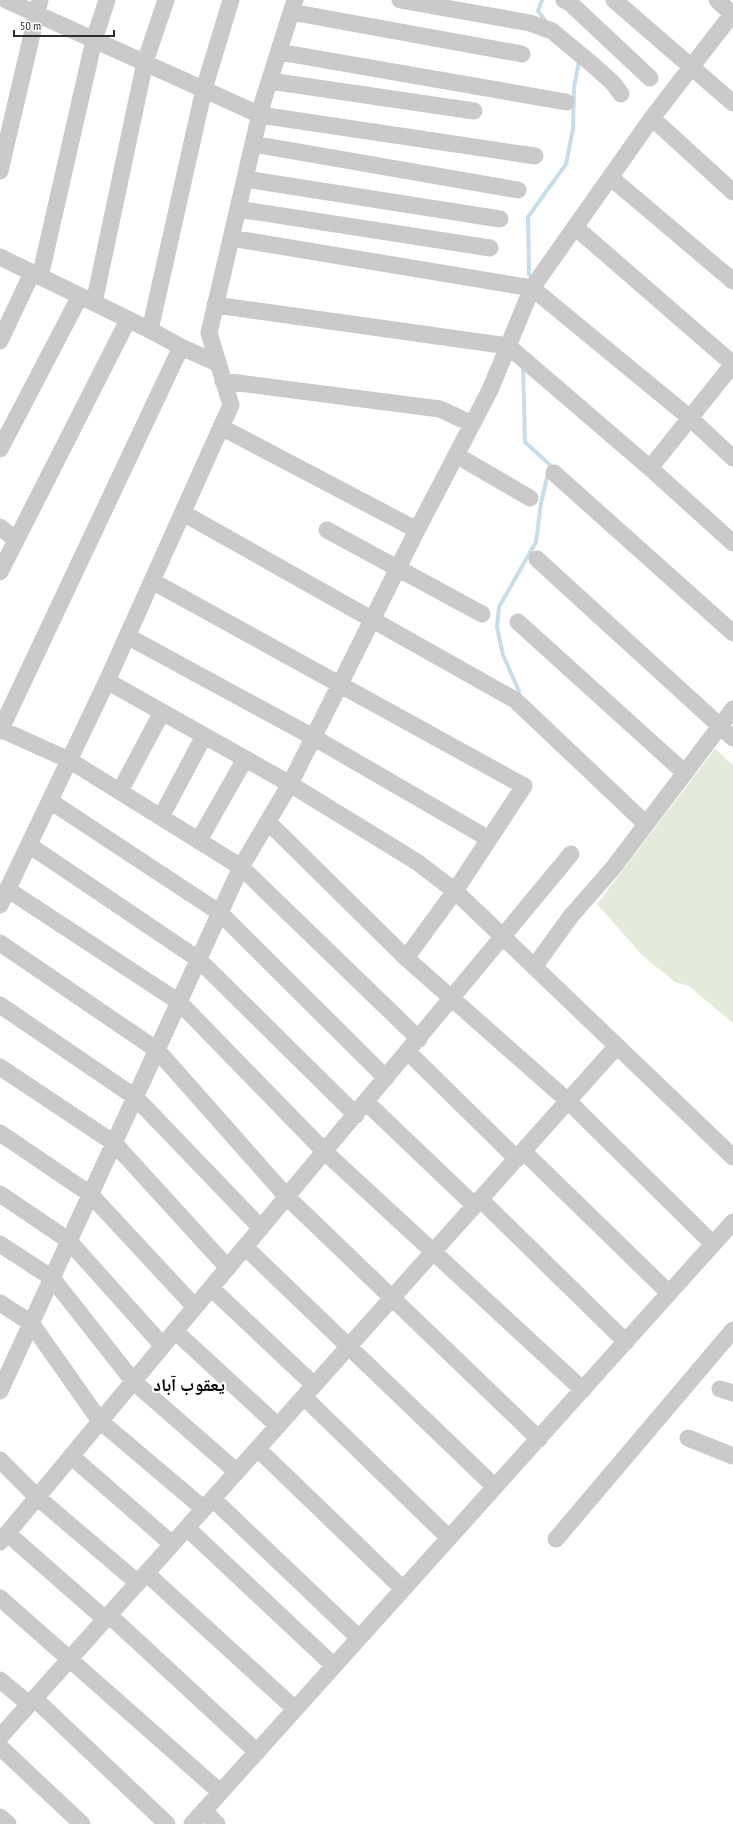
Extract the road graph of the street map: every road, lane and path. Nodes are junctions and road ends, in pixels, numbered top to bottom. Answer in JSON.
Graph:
{"nodes":[{"id":1,"x":6,"y":0,"type":"edge"},
{"id":2,"x":107,"y":0,"type":"edge"},
{"id":3,"x":166,"y":0,"type":"edge"},
{"id":4,"x":231,"y":0,"type":"edge"},
{"id":5,"x":400,"y":0,"type":"edge"},
{"id":6,"x":564,"y":0,"type":"edge"},
{"id":7,"x":614,"y":0,"type":"edge"},
{"id":8,"x":717,"y":0,"type":"edge"},
{"id":9,"x":293,"y":6,"type":"edge"},
{"id":10,"x":38,"y":7,"type":"edge"},
{"id":11,"x":733,"y":14,"type":"edge"},
{"id":12,"x":94,"y":40,"type":"junction"},
{"id":13,"x":279,"y":52,"type":"junction"},
{"id":14,"x":522,"y":54,"type":"dead end"},
{"id":15,"x":145,"y":62,"type":"junction"},
{"id":16,"x":692,"y":67,"type":"junction"},
{"id":17,"x":650,"y":78,"type":"dead end"},
{"id":18,"x":270,"y":81,"type":"junction"},
{"id":19,"x":204,"y":89,"type":"junction"},
{"id":20,"x":622,"y":94,"type":"dead end"},
{"id":21,"x":566,"y":102,"type":"dead end"},
{"id":22,"x":733,"y":103,"type":"edge"},
{"id":23,"x":474,"y":111,"type":"dead end"},
{"id":24,"x":260,"y":114,"type":"junction"},
{"id":25,"x":652,"y":118,"type":"junction"},
{"id":26,"x":253,"y":144,"type":"junction"},
{"id":27,"x":535,"y":156,"type":"dead end"},
{"id":28,"x":0,"y":171,"type":"edge"},
{"id":29,"x":610,"y":177,"type":"junction"},
{"id":30,"x":245,"y":179,"type":"junction"},
{"id":31,"x":518,"y":190,"type":"dead end"},
{"id":32,"x":733,"y":192,"type":"edge"},
{"id":33,"x":238,"y":209,"type":"junction"},
{"id":34,"x":500,"y":219,"type":"dead end"},
{"id":35,"x":575,"y":227,"type":"junction"},
{"id":36,"x":231,"y":238,"type":"junction"},
{"id":37,"x":490,"y":248,"type":"dead end"},
{"id":38,"x":0,"y":257,"type":"edge"},
{"id":39,"x":36,"y":275,"type":"junction"},
{"id":40,"x":733,"y":281,"type":"edge"},
{"id":41,"x":532,"y":288,"type":"junction"},
{"id":42,"x":87,"y":299,"type":"junction"},
{"id":43,"x":215,"y":305,"type":"junction"},
{"id":44,"x":128,"y":320,"type":"junction"},
{"id":45,"x":150,"y":330,"type":"junction"},
{"id":46,"x":0,"y":341,"type":"edge"},
{"id":47,"x":508,"y":346,"type":"junction"},
{"id":48,"x":181,"y":347,"type":"junction"},
{"id":49,"x":217,"y":363,"type":"junction"},
{"id":50,"x":733,"y":364,"type":"edge"},
{"id":51,"x":223,"y":381,"type":"junction"},
{"id":52,"x":690,"y":418,"type":"junction"},
{"id":53,"x":472,"y":424,"type":"junction"},
{"id":54,"x":221,"y":427,"type":"junction"},
{"id":55,"x":0,"y":450,"type":"edge"},
{"id":56,"x":456,"y":455,"type":"junction"},
{"id":57,"x":733,"y":458,"type":"edge"},
{"id":58,"x":650,"y":468,"type":"junction"},
{"id":59,"x":554,"y":474,"type":"dead end"},
{"id":60,"x":530,"y":498,"type":"dead end"},
{"id":61,"x":182,"y":512,"type":"junction"},
{"id":62,"x":0,"y":527,"type":"edge"},
{"id":63,"x":327,"y":530,"type":"dead end"},
{"id":64,"x":417,"y":530,"type":"junction"},
{"id":65,"x":16,"y":540,"type":"junction"},
{"id":66,"x":733,"y":542,"type":"edge"},
{"id":67,"x":537,"y":559,"type":"dead end"},
{"id":68,"x":398,"y":568,"type":"junction"},
{"id":69,"x":0,"y":572,"type":"edge"},
{"id":70,"x":152,"y":581,"type":"junction"},
{"id":71,"x":482,"y":614,"type":"dead end"},
{"id":72,"x":372,"y":619,"type":"junction"},
{"id":73,"x":518,"y":622,"type":"dead end"},
{"id":74,"x":733,"y":632,"type":"edge"},
{"id":75,"x":127,"y":636,"type":"junction"},
{"id":76,"x":107,"y":681,"type":"junction"},
{"id":77,"x":340,"y":684,"type":"junction"},
{"id":78,"x":733,"y":709,"type":"edge"},
{"id":79,"x":162,"y":712,"type":"junction"},
{"id":80,"x":720,"y":726,"type":"junction"},
{"id":81,"x":0,"y":730,"type":"edge"},
{"id":82,"x":204,"y":736,"type":"junction"},
{"id":83,"x":313,"y":737,"type":"junction"},
{"id":84,"x":733,"y":738,"type":"edge"},
{"id":85,"x":245,"y":759,"type":"junction"},
{"id":86,"x":69,"y":760,"type":"junction"},
{"id":87,"x":685,"y":773,"type":"junction"},
{"id":88,"x":290,"y":784,"type":"junction"},
{"id":89,"x":120,"y":791,"type":"junction"},
{"id":90,"x":50,"y":801,"type":"junction"},
{"id":91,"x":161,"y":816,"type":"junction"},
{"id":92,"x":268,"y":822,"type":"junction"},
{"id":93,"x":646,"y":824,"type":"junction"},
{"id":94,"x":489,"y":839,"type":"junction"},
{"id":95,"x":199,"y":840,"type":"junction"},
{"id":96,"x":29,"y":845,"type":"junction"},
{"id":97,"x":571,"y":854,"type":"dead end"},
{"id":98,"x":241,"y":867,"type":"junction"},
{"id":99,"x":8,"y":890,"type":"junction"},
{"id":100,"x":455,"y":891,"type":"junction"},
{"id":101,"x":0,"y":905,"type":"edge"},
{"id":102,"x":220,"y":913,"type":"junction"},
{"id":103,"x":503,"y":938,"type":"junction"},
{"id":104,"x":0,"y":943,"type":"edge"},
{"id":105,"x":406,"y":958,"type":"junction"},
{"id":106,"x":198,"y":959,"type":"junction"},
{"id":107,"x":534,"y":967,"type":"junction"},
{"id":108,"x":452,"y":999,"type":"junction"},
{"id":109,"x":178,"y":1002,"type":"junction"},
{"id":110,"x":0,"y":1005,"type":"edge"},
{"id":111,"x":413,"y":1046,"type":"junction"},
{"id":112,"x":617,"y":1046,"type":"junction"},
{"id":113,"x":157,"y":1050,"type":"junction"},
{"id":114,"x":0,"y":1067,"type":"edge"},
{"id":115,"x":386,"y":1078,"type":"junction"},
{"id":116,"x":135,"y":1097,"type":"junction"},
{"id":117,"x":568,"y":1101,"type":"junction"},
{"id":118,"x":361,"y":1108,"type":"junction"},
{"id":119,"x":0,"y":1133,"type":"edge"},
{"id":120,"x":114,"y":1143,"type":"junction"},
{"id":121,"x":325,"y":1152,"type":"junction"},
{"id":122,"x":520,"y":1155,"type":"junction"},
{"id":123,"x":733,"y":1157,"type":"edge"},
{"id":124,"x":0,"y":1194,"type":"edge"},
{"id":125,"x":90,"y":1194,"type":"junction"},
{"id":126,"x":287,"y":1197,"type":"junction"},
{"id":127,"x":477,"y":1202,"type":"junction"},
{"id":128,"x":733,"y":1222,"type":"edge"},
{"id":129,"x":262,"y":1228,"type":"junction"},
{"id":130,"x":68,"y":1240,"type":"junction"},
{"id":131,"x":0,"y":1244,"type":"edge"},
{"id":132,"x":713,"y":1244,"type":"junction"},
{"id":133,"x":245,"y":1247,"type":"junction"},
{"id":134,"x":433,"y":1252,"type":"junction"},
{"id":135,"x":228,"y":1268,"type":"junction"},
{"id":136,"x":52,"y":1278,"type":"junction"},
{"id":137,"x":211,"y":1288,"type":"junction"},
{"id":138,"x":669,"y":1293,"type":"junction"},
{"id":139,"x":392,"y":1298,"type":"junction"},
{"id":140,"x":0,"y":1303,"type":"edge"},
{"id":141,"x":195,"y":1307,"type":"junction"},
{"id":142,"x":31,"y":1323,"type":"junction"},
{"id":143,"x":175,"y":1331,"type":"junction"},
{"id":144,"x":730,"y":1339,"type":"edge"},
{"id":145,"x":626,"y":1342,"type":"junction"},
{"id":146,"x":163,"y":1346,"type":"junction"},
{"id":147,"x":349,"y":1347,"type":"junction"},
{"id":148,"x":5,"y":1367,"type":"edge"},
{"id":149,"x":133,"y":1381,"type":"junction"},
{"id":150,"x":582,"y":1390,"type":"junction"},
{"id":151,"x":0,"y":1391,"type":"edge"},
{"id":152,"x":309,"y":1391,"type":"junction"},
{"id":153,"x":100,"y":1421,"type":"junction"},
{"id":154,"x":278,"y":1426,"type":"junction"},
{"id":155,"x":688,"y":1438,"type":"dead end"},
{"id":156,"x":539,"y":1439,"type":"junction"},
{"id":157,"x":258,"y":1449,"type":"junction"},
{"id":158,"x":71,"y":1456,"type":"junction"},
{"id":159,"x":733,"y":1456,"type":"edge"},
{"id":160,"x":0,"y":1460,"type":"edge"},
{"id":161,"x":237,"y":1472,"type":"junction"},
{"id":162,"x":495,"y":1487,"type":"junction"},
{"id":163,"x":37,"y":1497,"type":"junction"},
{"id":164,"x":208,"y":1504,"type":"junction"},
{"id":165,"x":187,"y":1528,"type":"junction"},
{"id":166,"x":3,"y":1537,"type":"edge"},
{"id":167,"x":449,"y":1538,"type":"junction"},
{"id":168,"x":556,"y":1539,"type":"dead end"},
{"id":169,"x":172,"y":1544,"type":"junction"},
{"id":170,"x":142,"y":1578,"type":"junction"},
{"id":171,"x":403,"y":1589,"type":"junction"},
{"id":172,"x":0,"y":1598,"type":"edge"},
{"id":173,"x":107,"y":1617,"type":"junction"},
{"id":174,"x":359,"y":1638,"type":"junction"},
{"id":175,"x":70,"y":1659,"type":"junction"},
{"id":176,"x":334,"y":1666,"type":"junction"},
{"id":177,"x":0,"y":1680,"type":"edge"},
{"id":178,"x":32,"y":1702,"type":"junction"},
{"id":179,"x":295,"y":1709,"type":"junction"},
{"id":180,"x":0,"y":1737,"type":"edge"},
{"id":181,"x":0,"y":1747,"type":"edge"},
{"id":182,"x":257,"y":1752,"type":"junction"},
{"id":183,"x":220,"y":1792,"type":"junction"},
{"id":184,"x":204,"y":1810,"type":"junction"},
{"id":185,"x":0,"y":1817,"type":"edge"},
{"id":186,"x":8,"y":1824,"type":"edge"},
{"id":187,"x":82,"y":1824,"type":"edge"},
{"id":188,"x":167,"y":1824,"type":"edge"},
{"id":189,"x":192,"y":1824,"type":"edge"},
{"id":190,"x":218,"y":1824,"type":"edge"}],
"edges":[{"from":1,"to":10,"type":"street"},
{"from":2,"to":12,"type":"street"},
{"from":3,"to":15,"type":"street"},
{"from":4,"to":19,"type":"street"},
{"from":5,"to":20,"type":"street"},
{"from":6,"to":17,"type":"street"},
{"from":7,"to":16,"type":"street"},
{"from":8,"to":11,"type":"street"},
{"from":9,"to":13,"type":"street"},
{"from":9,"to":14,"type":"street"},
{"from":10,"to":12,"type":"street"},
{"from":10,"to":28,"type":"street"},
{"from":11,"to":16,"type":"street"},
{"from":12,"to":15,"type":"street"},
{"from":12,"to":39,"type":"street"},
{"from":13,"to":18,"type":"street"},
{"from":13,"to":21,"type":"street"},
{"from":15,"to":19,"type":"street"},
{"from":15,"to":42,"type":"street"},
{"from":16,"to":22,"type":"street"},
{"from":16,"to":25,"type":"street"},
{"from":18,"to":23,"type":"street"},
{"from":18,"to":24,"type":"street"},
{"from":19,"to":24,"type":"street"},
{"from":19,"to":45,"type":"street"},
{"from":24,"to":26,"type":"street"},
{"from":24,"to":27,"type":"street"},
{"from":25,"to":29,"type":"street"},
{"from":25,"to":32,"type":"street"},
{"from":26,"to":30,"type":"street"},
{"from":26,"to":31,"type":"street"},
{"from":29,"to":35,"type":"street"},
{"from":29,"to":40,"type":"street"},
{"from":30,"to":33,"type":"street"},
{"from":30,"to":34,"type":"street"},
{"from":33,"to":36,"type":"street"},
{"from":33,"to":37,"type":"street"},
{"from":35,"to":41,"type":"street"},
{"from":35,"to":50,"type":"street"},
{"from":36,"to":41,"type":"street"},
{"from":36,"to":43,"type":"street"},
{"from":38,"to":39,"type":"street"},
{"from":39,"to":42,"type":"street"},
{"from":39,"to":46,"type":"street"},
{"from":41,"to":47,"type":"street"},
{"from":41,"to":52,"type":"street"},
{"from":42,"to":44,"type":"street"},
{"from":42,"to":55,"type":"street"},
{"from":43,"to":47,"type":"street"},
{"from":43,"to":49,"type":"street"},
{"from":44,"to":45,"type":"street"},
{"from":44,"to":65,"type":"street"},
{"from":45,"to":48,"type":"street"},
{"from":47,"to":53,"type":"street"},
{"from":47,"to":58,"type":"street"},
{"from":48,"to":49,"type":"street"},
{"from":48,"to":81,"type":"street"},
{"from":49,"to":51,"type":"street"},
{"from":50,"to":52,"type":"street"},
{"from":51,"to":53,"type":"street"},
{"from":51,"to":54,"type":"street"},
{"from":52,"to":57,"type":"street"},
{"from":52,"to":58,"type":"street"},
{"from":53,"to":56,"type":"street"},
{"from":54,"to":61,"type":"street"},
{"from":54,"to":64,"type":"street"},
{"from":56,"to":60,"type":"street"},
{"from":56,"to":64,"type":"street"},
{"from":58,"to":66,"type":"street"},
{"from":59,"to":74,"type":"street"},
{"from":61,"to":70,"type":"street"},
{"from":61,"to":72,"type":"street"},
{"from":62,"to":65,"type":"street"},
{"from":63,"to":68,"type":"street"},
{"from":64,"to":68,"type":"street"},
{"from":65,"to":69,"type":"street"},
{"from":67,"to":80,"type":"street"},
{"from":68,"to":71,"type":"street"},
{"from":68,"to":72,"type":"street"},
{"from":70,"to":75,"type":"street"},
{"from":70,"to":77,"type":"street"},
{"from":72,"to":77,"type":"street"},
{"from":72,"to":93,"type":"street"},
{"from":73,"to":87,"type":"street"},
{"from":75,"to":76,"type":"street"},
{"from":75,"to":83,"type":"street"},
{"from":76,"to":79,"type":"street"},
{"from":76,"to":86,"type":"street"},
{"from":77,"to":83,"type":"street"},
{"from":77,"to":94,"type":"street"},
{"from":78,"to":80,"type":"street"},
{"from":79,"to":82,"type":"street"},
{"from":79,"to":89,"type":"street"},
{"from":80,"to":84,"type":"street"},
{"from":80,"to":87,"type":"street"},
{"from":81,"to":86,"type":"street"},
{"from":82,"to":85,"type":"street"},
{"from":82,"to":91,"type":"street"},
{"from":83,"to":88,"type":"street"},
{"from":83,"to":94,"type":"street"},
{"from":85,"to":88,"type":"street"},
{"from":85,"to":95,"type":"street"},
{"from":86,"to":89,"type":"street"},
{"from":86,"to":90,"type":"street"},
{"from":87,"to":93,"type":"street"},
{"from":88,"to":92,"type":"street"},
{"from":88,"to":100,"type":"street"},
{"from":89,"to":91,"type":"street"},
{"from":90,"to":96,"type":"street"},
{"from":90,"to":102,"type":"street"},
{"from":91,"to":95,"type":"street"},
{"from":92,"to":98,"type":"street"},
{"from":92,"to":105,"type":"street"},
{"from":93,"to":107,"type":"street"},
{"from":94,"to":100,"type":"street"},
{"from":95,"to":98,"type":"street"},
{"from":96,"to":99,"type":"street"},
{"from":96,"to":106,"type":"street"},
{"from":97,"to":103,"type":"street"},
{"from":98,"to":102,"type":"street"},
{"from":98,"to":111,"type":"street"},
{"from":99,"to":101,"type":"street"},
{"from":99,"to":109,"type":"street"},
{"from":100,"to":103,"type":"street"},
{"from":100,"to":105,"type":"street"},
{"from":102,"to":106,"type":"street"},
{"from":102,"to":115,"type":"street"},
{"from":103,"to":107,"type":"street"},
{"from":103,"to":108,"type":"street"},
{"from":104,"to":113,"type":"street"},
{"from":105,"to":108,"type":"street"},
{"from":106,"to":109,"type":"street"},
{"from":106,"to":118,"type":"street"},
{"from":107,"to":112,"type":"street"},
{"from":108,"to":111,"type":"street"},
{"from":108,"to":117,"type":"street"},
{"from":109,"to":113,"type":"street"},
{"from":109,"to":121,"type":"street"},
{"from":110,"to":116,"type":"street"},
{"from":111,"to":115,"type":"street"},
{"from":111,"to":122,"type":"street"},
{"from":112,"to":117,"type":"street"},
{"from":112,"to":123,"type":"street"},
{"from":113,"to":116,"type":"street"},
{"from":113,"to":126,"type":"street"},
{"from":114,"to":120,"type":"street"},
{"from":115,"to":118,"type":"street"},
{"from":116,"to":120,"type":"street"},
{"from":116,"to":129,"type":"street"},
{"from":117,"to":122,"type":"street"},
{"from":117,"to":132,"type":"street"},
{"from":118,"to":121,"type":"street"},
{"from":118,"to":127,"type":"street"},
{"from":119,"to":125,"type":"street"},
{"from":120,"to":125,"type":"street"},
{"from":120,"to":135,"type":"street"},
{"from":121,"to":126,"type":"street"},
{"from":121,"to":134,"type":"street"},
{"from":122,"to":127,"type":"street"},
{"from":122,"to":138,"type":"street"},
{"from":124,"to":130,"type":"street"},
{"from":125,"to":130,"type":"street"},
{"from":125,"to":141,"type":"street"},
{"from":126,"to":129,"type":"street"},
{"from":126,"to":139,"type":"street"},
{"from":127,"to":134,"type":"street"},
{"from":127,"to":145,"type":"street"},
{"from":128,"to":132,"type":"street"},
{"from":129,"to":133,"type":"street"},
{"from":130,"to":136,"type":"street"},
{"from":130,"to":146,"type":"street"},
{"from":131,"to":136,"type":"street"},
{"from":132,"to":138,"type":"street"},
{"from":133,"to":135,"type":"street"},
{"from":133,"to":147,"type":"street"},
{"from":134,"to":139,"type":"street"},
{"from":134,"to":150,"type":"street"},
{"from":135,"to":137,"type":"street"},
{"from":136,"to":142,"type":"street"},
{"from":136,"to":149,"type":"street"},
{"from":137,"to":141,"type":"street"},
{"from":137,"to":152,"type":"street"},
{"from":138,"to":145,"type":"street"},
{"from":139,"to":147,"type":"street"},
{"from":139,"to":156,"type":"street"},
{"from":140,"to":142,"type":"street"},
{"from":141,"to":143,"type":"street"},
{"from":142,"to":148,"type":"street"},
{"from":142,"to":153,"type":"street"},
{"from":143,"to":146,"type":"street"},
{"from":143,"to":154,"type":"street"},
{"from":144,"to":168,"type":"street"},
{"from":145,"to":150,"type":"street"},
{"from":146,"to":149,"type":"street"},
{"from":147,"to":152,"type":"street"},
{"from":147,"to":162,"type":"street"},
{"from":148,"to":151,"type":"street"},
{"from":149,"to":153,"type":"street"},
{"from":149,"to":161,"type":"street"},
{"from":150,"to":156,"type":"street"},
{"from":152,"to":154,"type":"street"},
{"from":152,"to":167,"type":"street"},
{"from":153,"to":158,"type":"street"},
{"from":153,"to":164,"type":"street"},
{"from":154,"to":157,"type":"street"},
{"from":155,"to":159,"type":"street"},
{"from":156,"to":162,"type":"street"},
{"from":157,"to":161,"type":"street"},
{"from":157,"to":171,"type":"street"},
{"from":158,"to":163,"type":"street"},
{"from":158,"to":169,"type":"street"},
{"from":160,"to":163,"type":"street"},
{"from":161,"to":164,"type":"street"},
{"from":162,"to":167,"type":"street"},
{"from":163,"to":166,"type":"street"},
{"from":163,"to":170,"type":"street"},
{"from":164,"to":165,"type":"street"},
{"from":164,"to":174,"type":"street"},
{"from":165,"to":169,"type":"street"},
{"from":165,"to":176,"type":"street"},
{"from":166,"to":173,"type":"street"},
{"from":167,"to":171,"type":"street"},
{"from":169,"to":170,"type":"street"},
{"from":170,"to":173,"type":"street"},
{"from":170,"to":179,"type":"street"},
{"from":171,"to":174,"type":"street"},
{"from":172,"to":175,"type":"street"},
{"from":173,"to":175,"type":"street"},
{"from":173,"to":182,"type":"street"},
{"from":174,"to":176,"type":"street"},
{"from":175,"to":178,"type":"street"},
{"from":175,"to":183,"type":"street"},
{"from":176,"to":179,"type":"street"},
{"from":177,"to":178,"type":"street"},
{"from":178,"to":180,"type":"street"},
{"from":178,"to":188,"type":"street"},
{"from":179,"to":182,"type":"street"},
{"from":181,"to":187,"type":"street"},
{"from":182,"to":183,"type":"street"},
{"from":183,"to":184,"type":"street"},
{"from":184,"to":189,"type":"street"},
{"from":184,"to":190,"type":"street"},
{"from":185,"to":186,"type":"street"}]}
